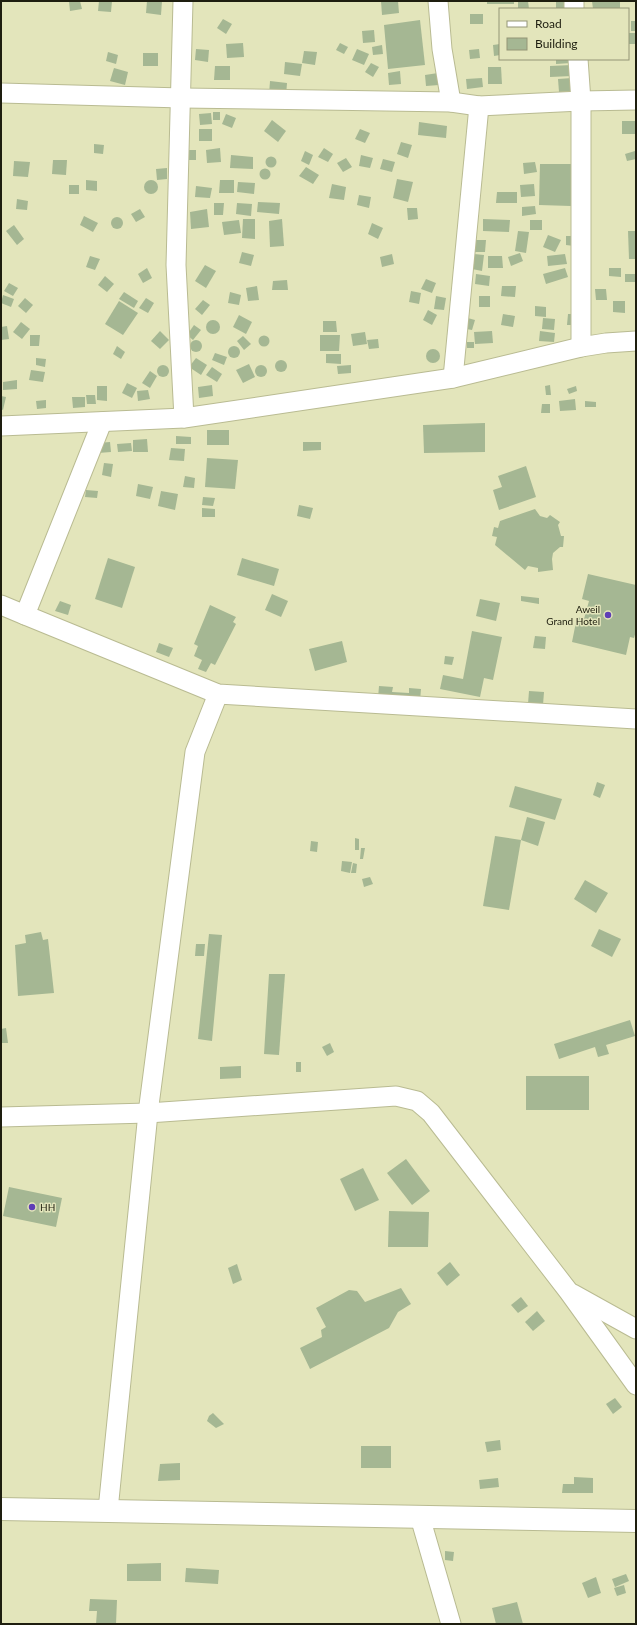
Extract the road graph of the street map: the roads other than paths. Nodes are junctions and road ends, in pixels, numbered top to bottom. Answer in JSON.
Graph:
{"nodes":[{"id":1,"x":183,"y":1,"type":"edge"},
{"id":2,"x":438,"y":1,"type":"edge"},
{"id":3,"x":578,"y":60,"type":"edge"},
{"id":4,"x":1,"y":93,"type":"edge"},
{"id":5,"x":182,"y":98,"type":"junction"},
{"id":6,"x":636,"y":100,"type":"edge"},
{"id":7,"x":581,"y":101,"type":"junction"},
{"id":8,"x":451,"y":102,"type":"junction"},
{"id":9,"x":479,"y":106,"type":"junction"},
{"id":10,"x":636,"y":341,"type":"edge"},
{"id":11,"x":581,"y":347,"type":"junction"},
{"id":12,"x":453,"y":378,"type":"junction"},
{"id":13,"x":184,"y":418,"type":"junction"},
{"id":14,"x":102,"y":422,"type":"junction"},
{"id":15,"x":1,"y":426,"type":"edge"},
{"id":16,"x":1,"y":605,"type":"edge"},
{"id":17,"x":25,"y":615,"type":"junction"},
{"id":18,"x":218,"y":694,"type":"junction"},
{"id":19,"x":636,"y":720,"type":"edge"},
{"id":20,"x":148,"y":1113,"type":"junction"},
{"id":21,"x":1,"y":1117,"type":"edge"},
{"id":22,"x":569,"y":1292,"type":"junction"},
{"id":23,"x":636,"y":1329,"type":"edge"},
{"id":24,"x":636,"y":1385,"type":"edge"},
{"id":25,"x":1,"y":1509,"type":"edge"},
{"id":26,"x":108,"y":1510,"type":"junction"},
{"id":27,"x":420,"y":1517,"type":"junction"},
{"id":28,"x":636,"y":1521,"type":"edge"},
{"id":29,"x":451,"y":1624,"type":"edge"}],
"edges":[{"from":1,"to":5,"type":"street"},
{"from":2,"to":8,"type":"street"},
{"from":3,"to":7,"type":"street"},
{"from":4,"to":5,"type":"street"},
{"from":5,"to":8,"type":"street"},
{"from":5,"to":13,"type":"street"},
{"from":6,"to":7,"type":"street"},
{"from":7,"to":9,"type":"street"},
{"from":7,"to":11,"type":"street"},
{"from":8,"to":9,"type":"street"},
{"from":9,"to":12,"type":"street"},
{"from":10,"to":11,"type":"street"},
{"from":11,"to":12,"type":"street"},
{"from":12,"to":13,"type":"street"},
{"from":13,"to":14,"type":"street"},
{"from":14,"to":15,"type":"street"},
{"from":14,"to":17,"type":"street"},
{"from":16,"to":17,"type":"street"},
{"from":17,"to":18,"type":"street"},
{"from":18,"to":19,"type":"street"},
{"from":18,"to":20,"type":"street"},
{"from":20,"to":21,"type":"street"},
{"from":20,"to":22,"type":"street"},
{"from":20,"to":26,"type":"street"},
{"from":22,"to":23,"type":"street"},
{"from":22,"to":24,"type":"street"},
{"from":25,"to":26,"type":"street"},
{"from":26,"to":27,"type":"street"},
{"from":27,"to":28,"type":"street"},
{"from":27,"to":29,"type":"street"}]}
